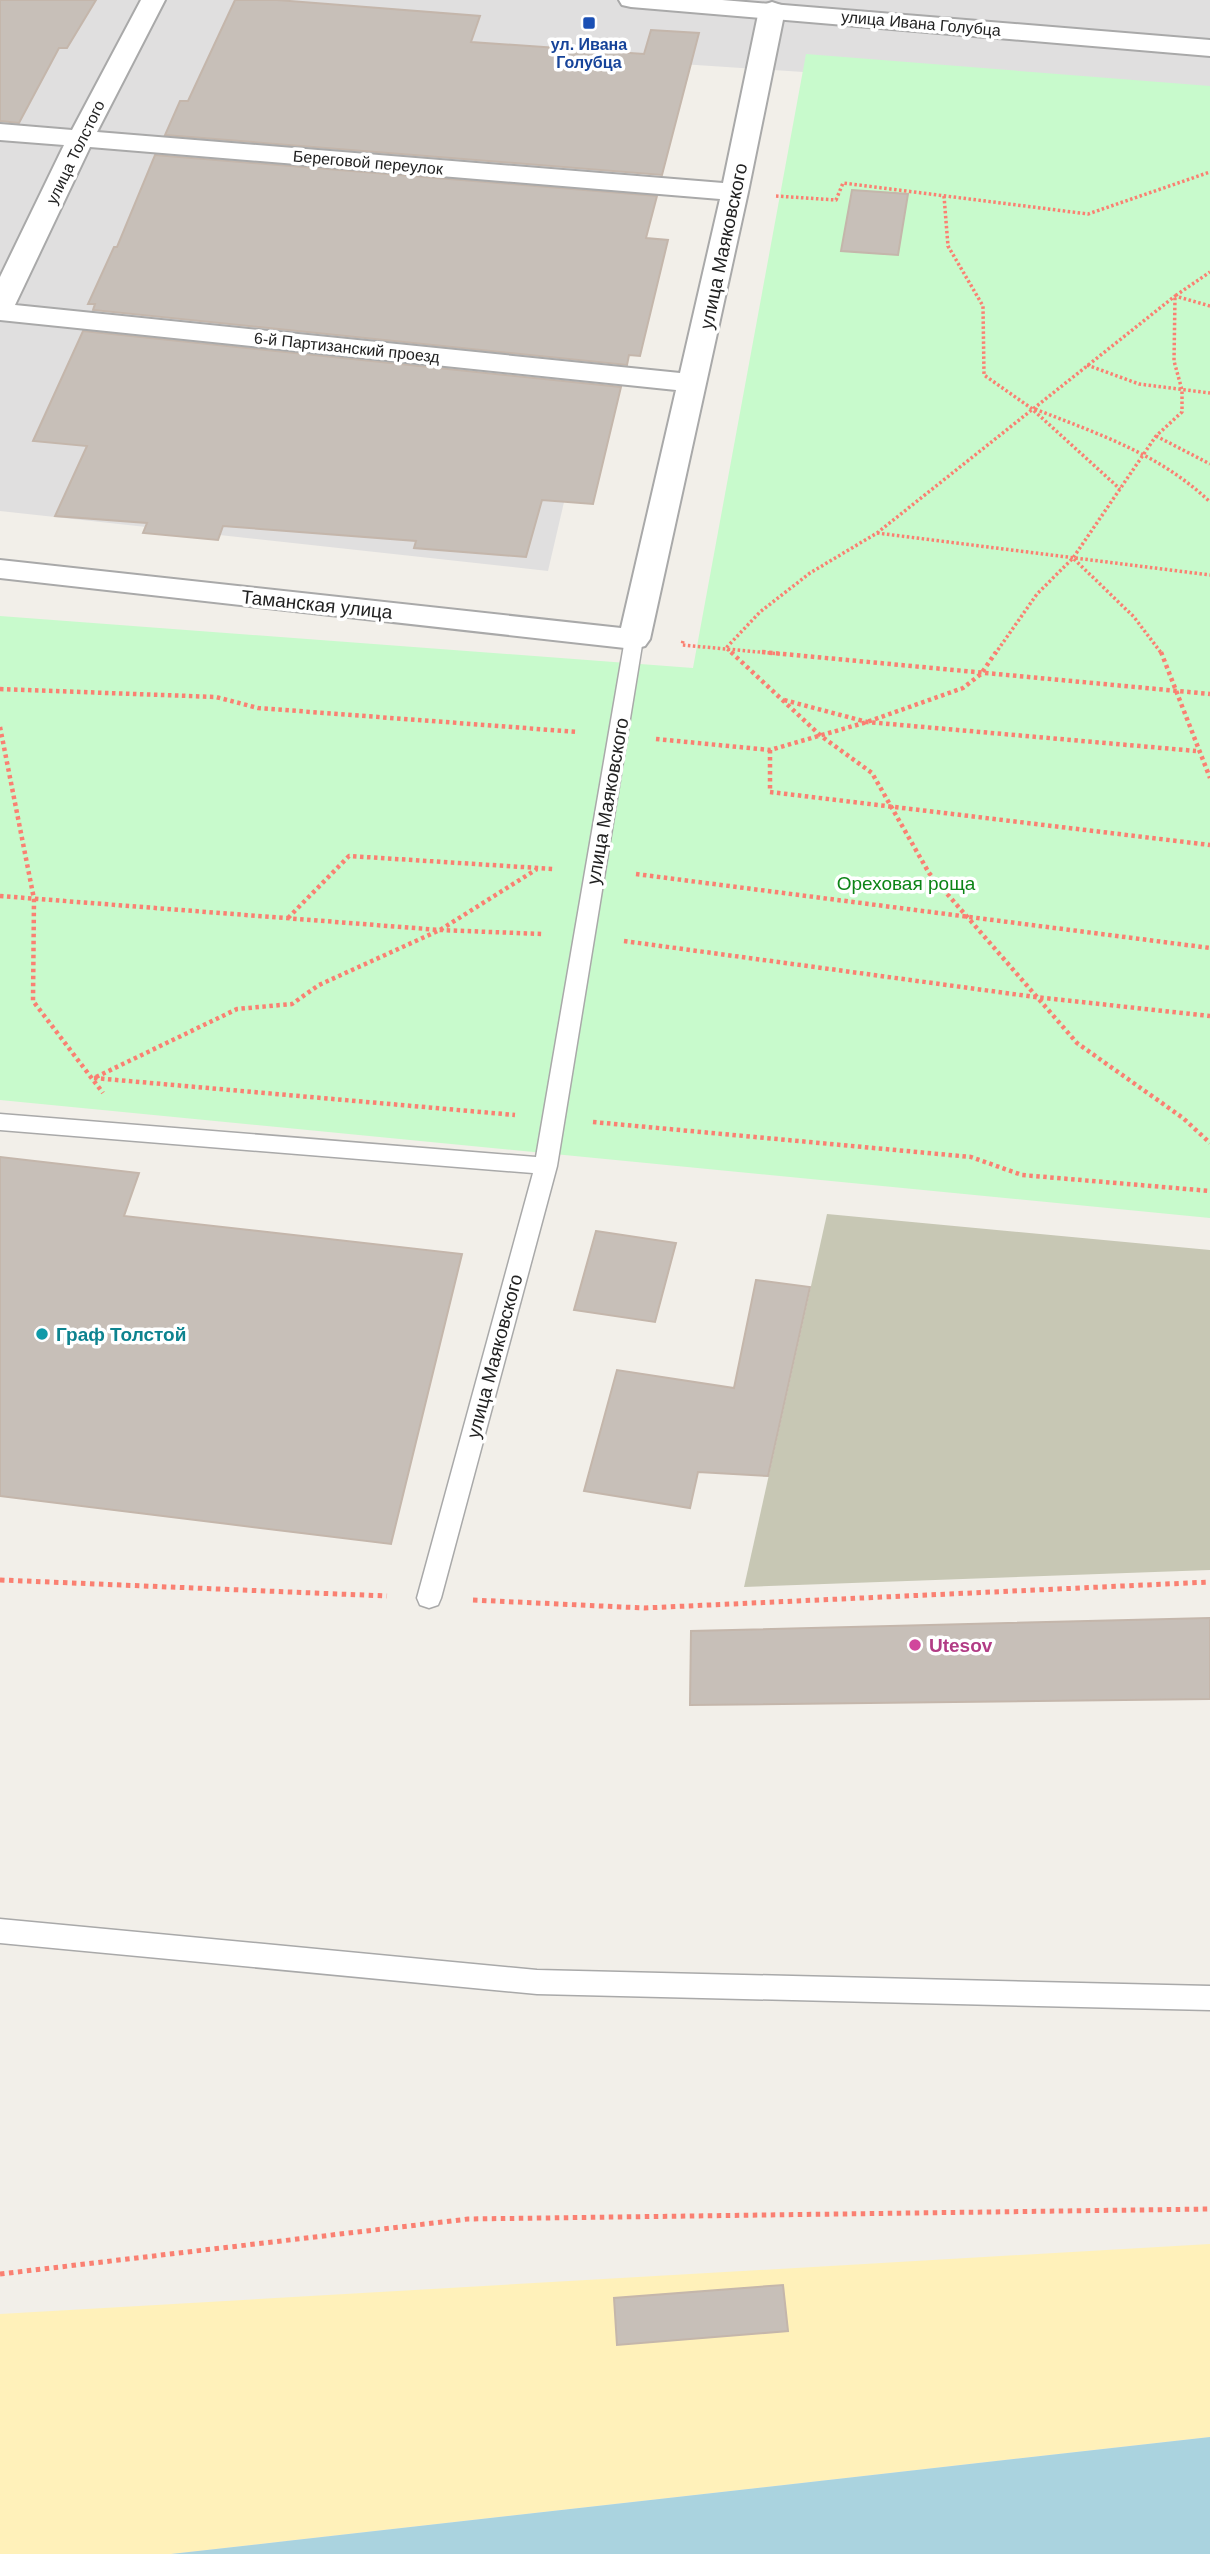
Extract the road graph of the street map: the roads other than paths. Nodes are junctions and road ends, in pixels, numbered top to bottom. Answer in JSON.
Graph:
{"nodes":[{"id":1,"x":153,"y":0,"type":"edge"},
{"id":2,"x":631,"y":0,"type":"edge"},
{"id":3,"x":774,"y":5,"type":"edge"},
{"id":4,"x":1210,"y":48,"type":"edge"},
{"id":5,"x":0,"y":132,"type":"edge"},
{"id":6,"x":81,"y":138,"type":"junction"},
{"id":7,"x":736,"y":192,"type":"junction"},
{"id":8,"x":0,"y":306,"type":"edge"},
{"id":9,"x":0,"y":312,"type":"edge"},
{"id":10,"x":693,"y":383,"type":"junction"},
{"id":11,"x":0,"y":569,"type":"edge"},
{"id":12,"x":634,"y":639,"type":"junction"},
{"id":13,"x":0,"y":1122,"type":"edge"},
{"id":14,"x":546,"y":1166,"type":"junction"},
{"id":15,"x":429,"y":1598,"type":"road end"},
{"id":16,"x":0,"y":1931,"type":"edge"},
{"id":17,"x":1210,"y":1998,"type":"edge"}],
"edges":[{"from":1,"to":6,"type":"street","name":"улица Толстого"},
{"from":2,"to":3,"type":"street","name":"улица Ивана Голубца"},
{"from":3,"to":4,"type":"street","name":"улица Ивана Голубца"},
{"from":3,"to":7,"type":"street","name":"улица Маяковского"},
{"from":5,"to":6,"type":"street","name":"Береговой переулок"},
{"from":6,"to":7,"type":"street","name":"Береговой переулок"},
{"from":6,"to":8,"type":"street","name":"улица Толстого"},
{"from":7,"to":10,"type":"street","name":"улица Маяковского"},
{"from":9,"to":10,"type":"street","name":"6-й Партизанский проезд"},
{"from":10,"to":12,"type":"street","name":"улица Маяковского"},
{"from":11,"to":12,"type":"street","name":"Таманская улица"},
{"from":12,"to":14,"type":"lane","name":"улица Маяковского"},
{"from":13,"to":14,"type":"lane"},
{"from":14,"to":15,"type":"lane","name":"улица Маяковского"},
{"from":16,"to":17,"type":"lane"}]}
